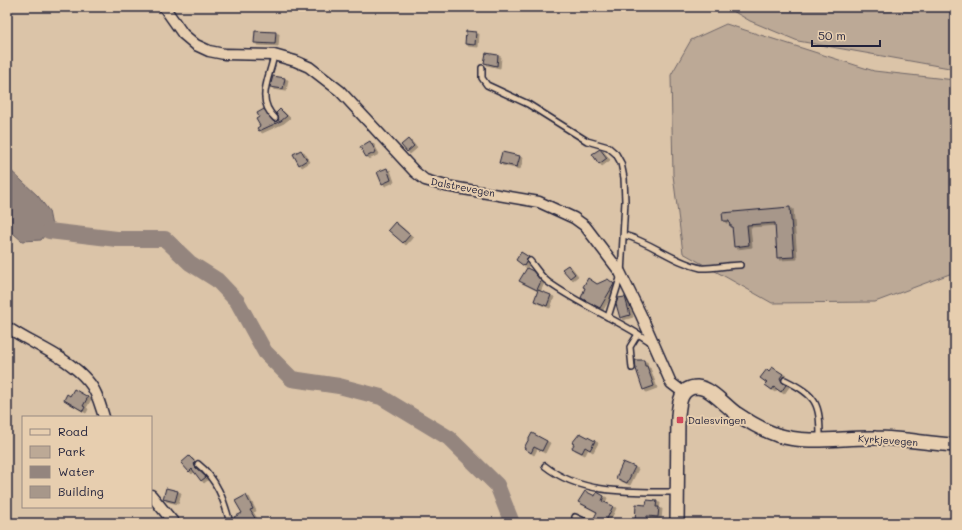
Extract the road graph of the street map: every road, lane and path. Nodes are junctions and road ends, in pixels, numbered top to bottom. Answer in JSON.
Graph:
{"nodes":[{"id":1,"x":164,"y":7,"type":"edge"},
{"id":2,"x":274,"y":55,"type":"junction"},
{"id":3,"x":482,"y":68,"type":"dead end"},
{"id":4,"x":275,"y":118,"type":"dead end"},
{"id":5,"x":624,"y":235,"type":"junction"},
{"id":6,"x":530,"y":261,"type":"dead end"},
{"id":7,"x":740,"y":265,"type":"dead end"},
{"id":8,"x":621,"y":275,"type":"junction"},
{"id":9,"x":608,"y":316,"type":"junction"},
{"id":10,"x":7,"y":326,"type":"edge"},
{"id":11,"x":638,"y":334,"type":"junction"},
{"id":12,"x":653,"y":344,"type":"junction"},
{"id":13,"x":632,"y":368,"type":"dead end"},
{"id":14,"x":785,"y":380,"type":"dead end"},
{"id":15,"x":684,"y":393,"type":"junction"},
{"id":16,"x":104,"y":416,"type":"edge"},
{"id":17,"x":820,"y":440,"type":"junction"},
{"id":18,"x":955,"y":445,"type":"edge"},
{"id":19,"x":198,"y":464,"type":"dead end"},
{"id":20,"x":545,"y":466,"type":"dead end"},
{"id":21,"x":677,"y":492,"type":"junction"},
{"id":22,"x":152,"y":496,"type":"edge"},
{"id":23,"x":575,"y":517,"type":"dead end"},
{"id":24,"x":174,"y":523,"type":"edge"},
{"id":25,"x":230,"y":523,"type":"edge"},
{"id":26,"x":588,"y":523,"type":"edge"},
{"id":27,"x":678,"y":523,"type":"edge"}],
"edges":[{"from":1,"to":2,"type":"street","name":"Dalstrevegen"},
{"from":2,"to":4,"type":"lane"},
{"from":2,"to":8,"type":"street","name":"Dalstrevegen"},
{"from":3,"to":5,"type":"lane"},
{"from":5,"to":7,"type":"lane"},
{"from":5,"to":8,"type":"lane"},
{"from":6,"to":9,"type":"lane"},
{"from":8,"to":9,"type":"lane"},
{"from":8,"to":12,"type":"street","name":"Dalstrevegen"},
{"from":9,"to":11,"type":"lane"},
{"from":10,"to":16,"type":"street"},
{"from":11,"to":12,"type":"lane"},
{"from":11,"to":13,"type":"lane"},
{"from":12,"to":15,"type":"street","name":"Dalstrevegen"},
{"from":14,"to":17,"type":"lane"},
{"from":15,"to":17,"type":"main road","name":"Kyrkjevegen"},
{"from":15,"to":21,"type":"main road"},
{"from":17,"to":18,"type":"main road","name":"Kyrkjevegen"},
{"from":19,"to":25,"type":"lane"},
{"from":20,"to":21,"type":"lane"},
{"from":21,"to":27,"type":"main road"},
{"from":22,"to":24,"type":"street"},
{"from":23,"to":26,"type":"lane"}]}
